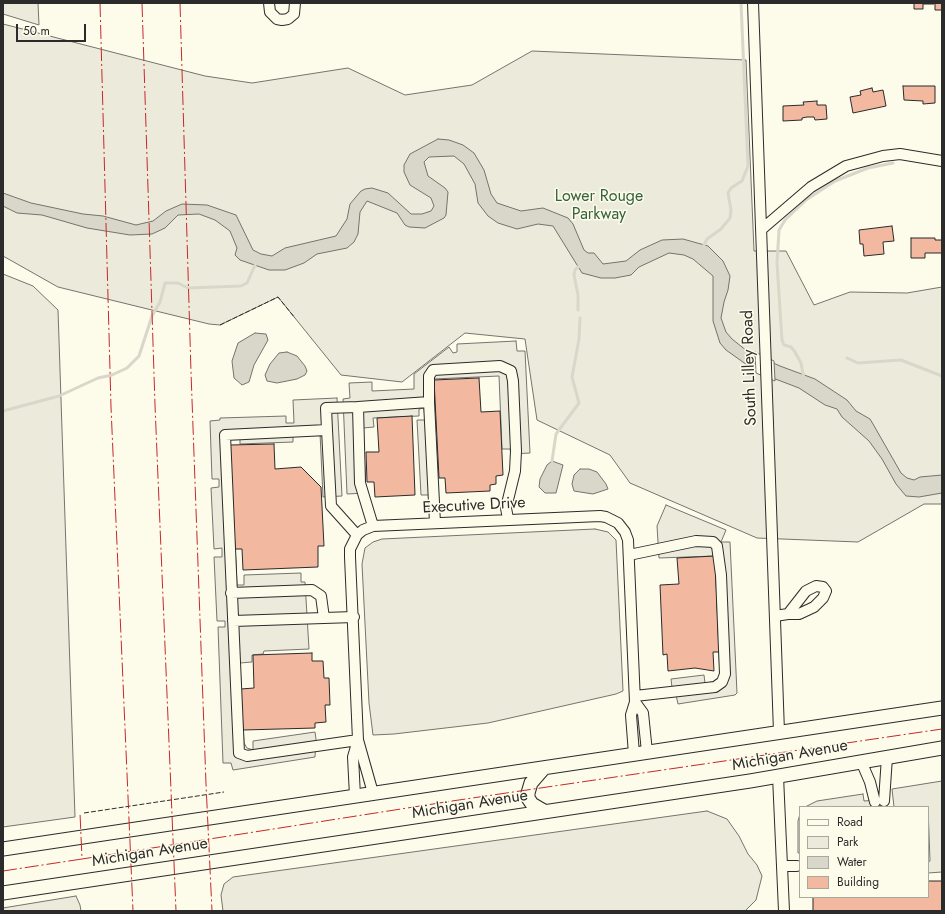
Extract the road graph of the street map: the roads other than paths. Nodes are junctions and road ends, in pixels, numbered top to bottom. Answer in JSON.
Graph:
{"nodes":[{"id":1,"x":269,"y":3,"type":"edge"},
{"id":2,"x":296,"y":3,"type":"edge"},
{"id":3,"x":753,"y":3,"type":"edge"},
{"id":4,"x":942,"y":161,"type":"edge"},
{"id":5,"x":762,"y":229,"type":"junction"},
{"id":6,"x":429,"y":402,"type":"junction"},
{"id":7,"x":358,"y":407,"type":"junction"},
{"id":8,"x":327,"y":430,"type":"junction"},
{"id":9,"x":508,"y":519,"type":"junction"},
{"id":10,"x":435,"y":523,"type":"junction"},
{"id":11,"x":373,"y":526,"type":"junction"},
{"id":12,"x":357,"y":535,"type":"junction"},
{"id":13,"x":629,"y":555,"type":"junction"},
{"id":14,"x":232,"y":594,"type":"junction"},
{"id":15,"x":788,"y":614,"type":"dead end"},
{"id":16,"x":774,"y":616,"type":"junction"},
{"id":17,"x":354,"y":617,"type":"junction"},
{"id":18,"x":324,"y":618,"type":"junction"},
{"id":19,"x":233,"y":622,"type":"junction"},
{"id":20,"x":635,"y":699,"type":"junction"},
{"id":21,"x":942,"y":708,"type":"edge"},
{"id":22,"x":779,"y":732,"type":"junction"},
{"id":23,"x":358,"y":740,"type":"junction"},
{"id":24,"x":942,"y":748,"type":"edge"},
{"id":25,"x":640,"y":753,"type":"junction"},
{"id":26,"x":887,"y":757,"type":"junction"},
{"id":27,"x":861,"y":761,"type":"junction"},
{"id":28,"x":544,"y":768,"type":"junction"},
{"id":29,"x":778,"y":776,"type":"junction"},
{"id":30,"x":373,"y":793,"type":"junction"},
{"id":31,"x":355,"y":796,"type":"junction"},
{"id":32,"x":544,"y":811,"type":"junction"},
{"id":33,"x":3,"y":849,"type":"edge"},
{"id":34,"x":782,"y":866,"type":"junction"},
{"id":35,"x":797,"y":866,"type":"dead end"},
{"id":36,"x":3,"y":893,"type":"edge"},
{"id":37,"x":784,"y":911,"type":"edge"}],
"edges":[{"from":1,"to":2,"type":"street"},
{"from":3,"to":5,"type":"street","name":"South Lilley Road"},
{"from":4,"to":5,"type":"street"},
{"from":5,"to":16,"type":"street","name":"South Lilley Road"},
{"from":6,"to":7,"type":"street"},
{"from":6,"to":9,"type":"street"},
{"from":6,"to":10,"type":"street"},
{"from":7,"to":8,"type":"street"},
{"from":7,"to":11,"type":"street"},
{"from":8,"to":12,"type":"street"},
{"from":8,"to":14,"type":"street"},
{"from":9,"to":10,"type":"street","name":"Executive Drive"},
{"from":9,"to":13,"type":"street","name":"Executive Drive"},
{"from":10,"to":11,"type":"street","name":"Executive Drive"},
{"from":11,"to":12,"type":"street","name":"Executive Drive"},
{"from":12,"to":17,"type":"street"},
{"from":13,"to":20,"type":"street","name":"Executive Drive"},
{"from":13,"to":20,"type":"street"},
{"from":14,"to":18,"type":"street"},
{"from":14,"to":19,"type":"street"},
{"from":15,"to":16,"type":"street"},
{"from":16,"to":22,"type":"street","name":"South Lilley Road"},
{"from":17,"to":18,"type":"street"},
{"from":17,"to":23,"type":"street"},
{"from":18,"to":19,"type":"street"},
{"from":19,"to":23,"type":"street"},
{"from":20,"to":25,"type":"street","name":"Executive Drive"},
{"from":21,"to":22,"type":"main road","name":"Michigan Avenue"},
{"from":22,"to":25,"type":"main road","name":"Michigan Avenue"},
{"from":23,"to":30,"type":"street"},
{"from":23,"to":31,"type":"street"},
{"from":24,"to":26,"type":"main road","name":"Michigan Avenue"},
{"from":25,"to":28,"type":"main road","name":"Michigan Avenue"},
{"from":26,"to":27,"type":"main road","name":"Michigan Avenue"},
{"from":26,"to":27,"type":"street"},
{"from":27,"to":29,"type":"main road","name":"Michigan Avenue"},
{"from":28,"to":30,"type":"main road","name":"Michigan Avenue"},
{"from":28,"to":32,"type":"main road"},
{"from":29,"to":32,"type":"main road","name":"Michigan Avenue"},
{"from":29,"to":34,"type":"street"},
{"from":30,"to":31,"type":"main road","name":"Michigan Avenue"},
{"from":31,"to":33,"type":"main road","name":"Michigan Avenue"},
{"from":32,"to":36,"type":"main road","name":"Michigan Avenue"},
{"from":34,"to":35,"type":"street"},
{"from":34,"to":37,"type":"street"}]}
